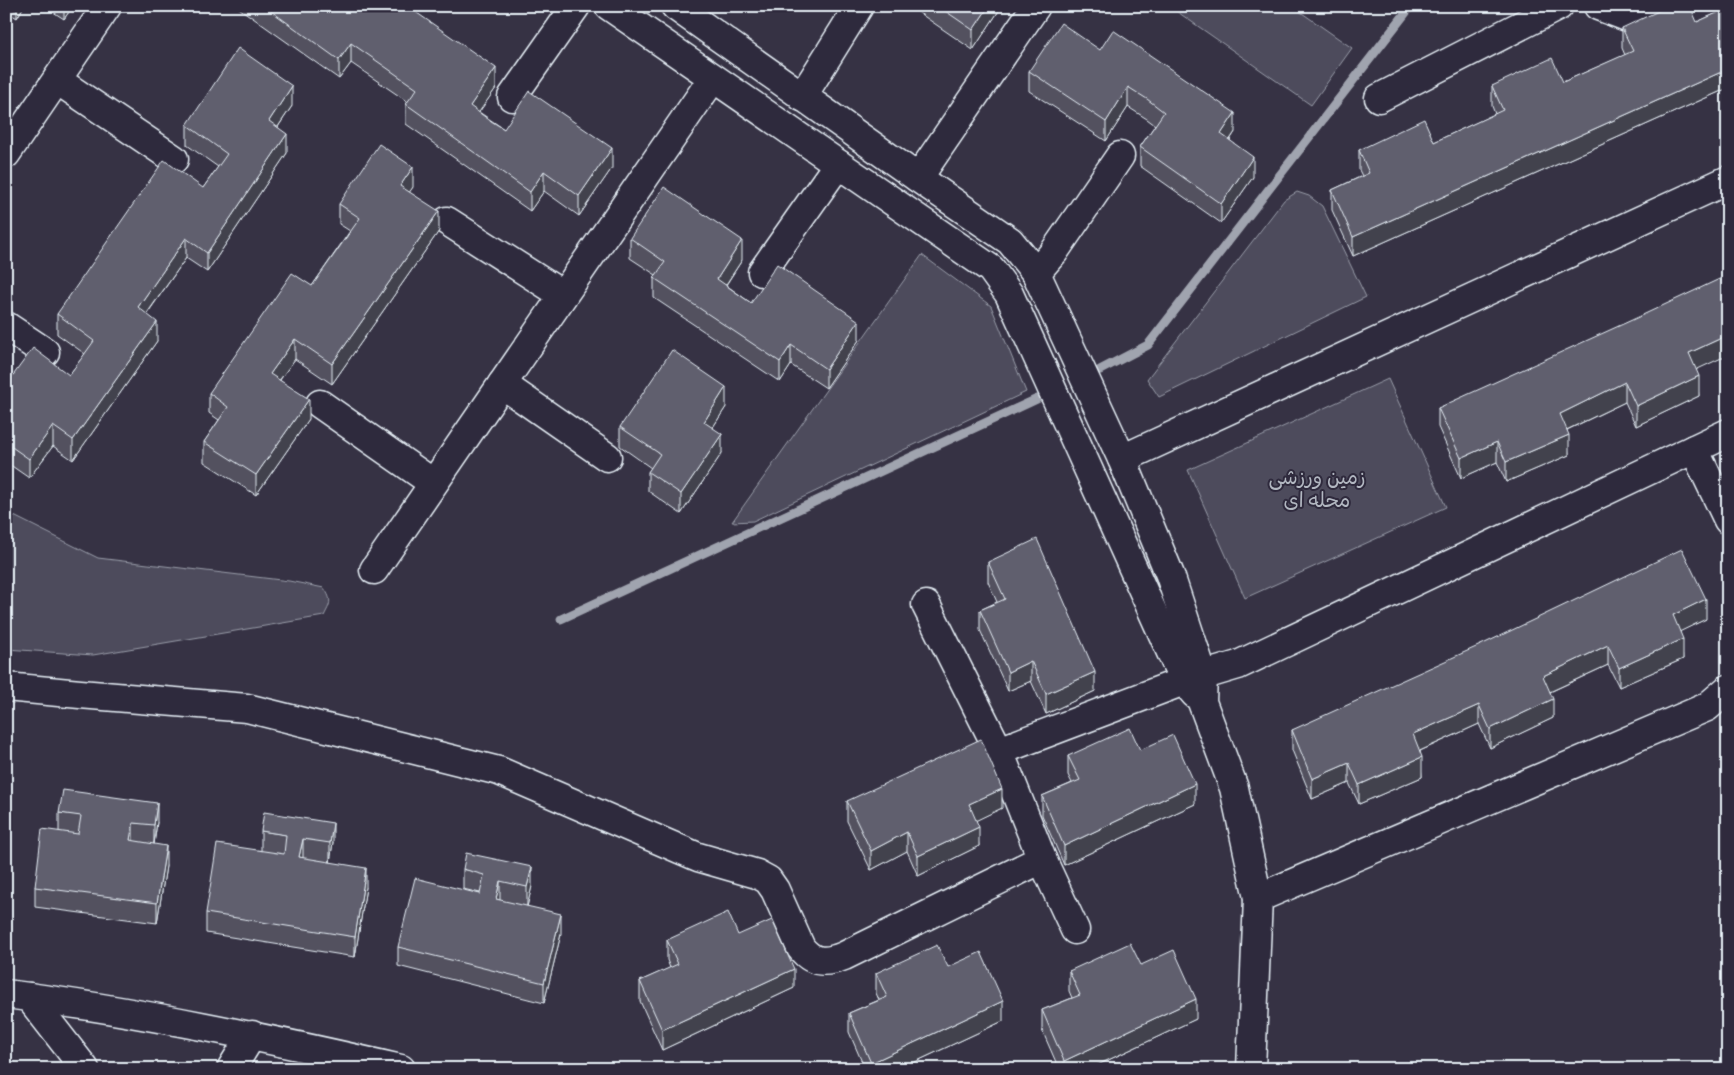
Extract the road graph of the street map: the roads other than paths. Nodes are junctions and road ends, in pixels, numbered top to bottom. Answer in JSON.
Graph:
{"nodes":[{"id":1,"x":107,"y":6,"type":"edge"},
{"id":2,"x":576,"y":6,"type":"edge"},
{"id":3,"x":609,"y":6,"type":"edge"},
{"id":4,"x":675,"y":6,"type":"edge"},
{"id":5,"x":859,"y":6,"type":"edge"},
{"id":6,"x":1036,"y":6,"type":"edge"},
{"id":7,"x":1559,"y":6,"type":"edge"},
{"id":8,"x":1598,"y":6,"type":"edge"},
{"id":9,"x":1651,"y":6,"type":"edge"},
{"id":10,"x":713,"y":78,"type":"junction"},
{"id":11,"x":57,"y":80,"type":"junction"},
{"id":12,"x":512,"y":97,"type":"dead end"},
{"id":13,"x":802,"y":97,"type":"junction"},
{"id":14,"x":1379,"y":98,"type":"dead end"},
{"id":15,"x":6,"y":154,"type":"edge"},
{"id":16,"x":1120,"y":156,"type":"dead end"},
{"id":17,"x":174,"y":159,"type":"dead end"},
{"id":18,"x":838,"y":164,"type":"junction"},
{"id":19,"x":918,"y":178,"type":"junction"},
{"id":20,"x":1728,"y":180,"type":"edge"},
{"id":21,"x":447,"y":221,"type":"dead end"},
{"id":22,"x":762,"y":272,"type":"dead end"},
{"id":23,"x":1036,"y":273,"type":"junction"},
{"id":24,"x":562,"y":295,"type":"junction"},
{"id":25,"x":6,"y":326,"type":"edge"},
{"id":26,"x":45,"y":352,"type":"dead end"},
{"id":27,"x":502,"y":384,"type":"junction"},
{"id":28,"x":320,"y":404,"type":"dead end"},
{"id":29,"x":1728,"y":433,"type":"edge"},
{"id":30,"x":1694,"y":449,"type":"junction"},
{"id":31,"x":607,"y":456,"type":"dead end"},
{"id":32,"x":1122,"y":459,"type":"junction"},
{"id":33,"x":433,"y":483,"type":"junction"},
{"id":34,"x":1728,"y":520,"type":"edge"},
{"id":35,"x":374,"y":570,"type":"dead end"},
{"id":36,"x":926,"y":606,"type":"dead end"},
{"id":37,"x":1193,"y":678,"type":"junction"},
{"id":38,"x":6,"y":687,"type":"edge"},
{"id":39,"x":1728,"y":689,"type":"edge"},
{"id":40,"x":999,"y":751,"type":"junction"},
{"id":41,"x":1042,"y":859,"type":"junction"},
{"id":42,"x":1258,"y":898,"type":"junction"},
{"id":43,"x":1075,"y":930,"type":"dead end"},
{"id":44,"x":18,"y":995,"type":"edge"},
{"id":45,"x":252,"y":1035,"type":"junction"},
{"id":46,"x":86,"y":1069,"type":"edge"},
{"id":47,"x":231,"y":1069,"type":"edge"},
{"id":48,"x":401,"y":1069,"type":"edge"},
{"id":49,"x":1251,"y":1069,"type":"edge"}],
"edges":[{"from":1,"to":11,"type":"street"},
{"from":2,"to":12,"type":"street"},
{"from":3,"to":10,"type":"street"},
{"from":4,"to":13,"type":"street"},
{"from":5,"to":13,"type":"street"},
{"from":6,"to":19,"type":"street"},
{"from":7,"to":14,"type":"street"},
{"from":8,"to":9,"type":"street"},
{"from":10,"to":18,"type":"street"},
{"from":10,"to":24,"type":"street"},
{"from":11,"to":15,"type":"street"},
{"from":11,"to":17,"type":"street"},
{"from":13,"to":19,"type":"street"},
{"from":16,"to":23,"type":"street"},
{"from":18,"to":22,"type":"street"},
{"from":18,"to":37,"type":"street"},
{"from":19,"to":23,"type":"street"},
{"from":20,"to":32,"type":"street"},
{"from":21,"to":24,"type":"street"},
{"from":23,"to":32,"type":"street"},
{"from":24,"to":27,"type":"street"},
{"from":25,"to":26,"type":"street"},
{"from":27,"to":31,"type":"street"},
{"from":27,"to":33,"type":"street"},
{"from":28,"to":33,"type":"street"},
{"from":29,"to":30,"type":"street"},
{"from":30,"to":34,"type":"street"},
{"from":30,"to":37,"type":"street"},
{"from":32,"to":37,"type":"street"},
{"from":33,"to":35,"type":"street"},
{"from":36,"to":40,"type":"street"},
{"from":37,"to":40,"type":"street"},
{"from":37,"to":42,"type":"street"},
{"from":38,"to":41,"type":"street"},
{"from":39,"to":42,"type":"street"},
{"from":40,"to":41,"type":"street"},
{"from":41,"to":43,"type":"street"},
{"from":42,"to":49,"type":"street"},
{"from":44,"to":45,"type":"street"},
{"from":44,"to":46,"type":"street"},
{"from":45,"to":47,"type":"street"},
{"from":45,"to":48,"type":"street"}]}
